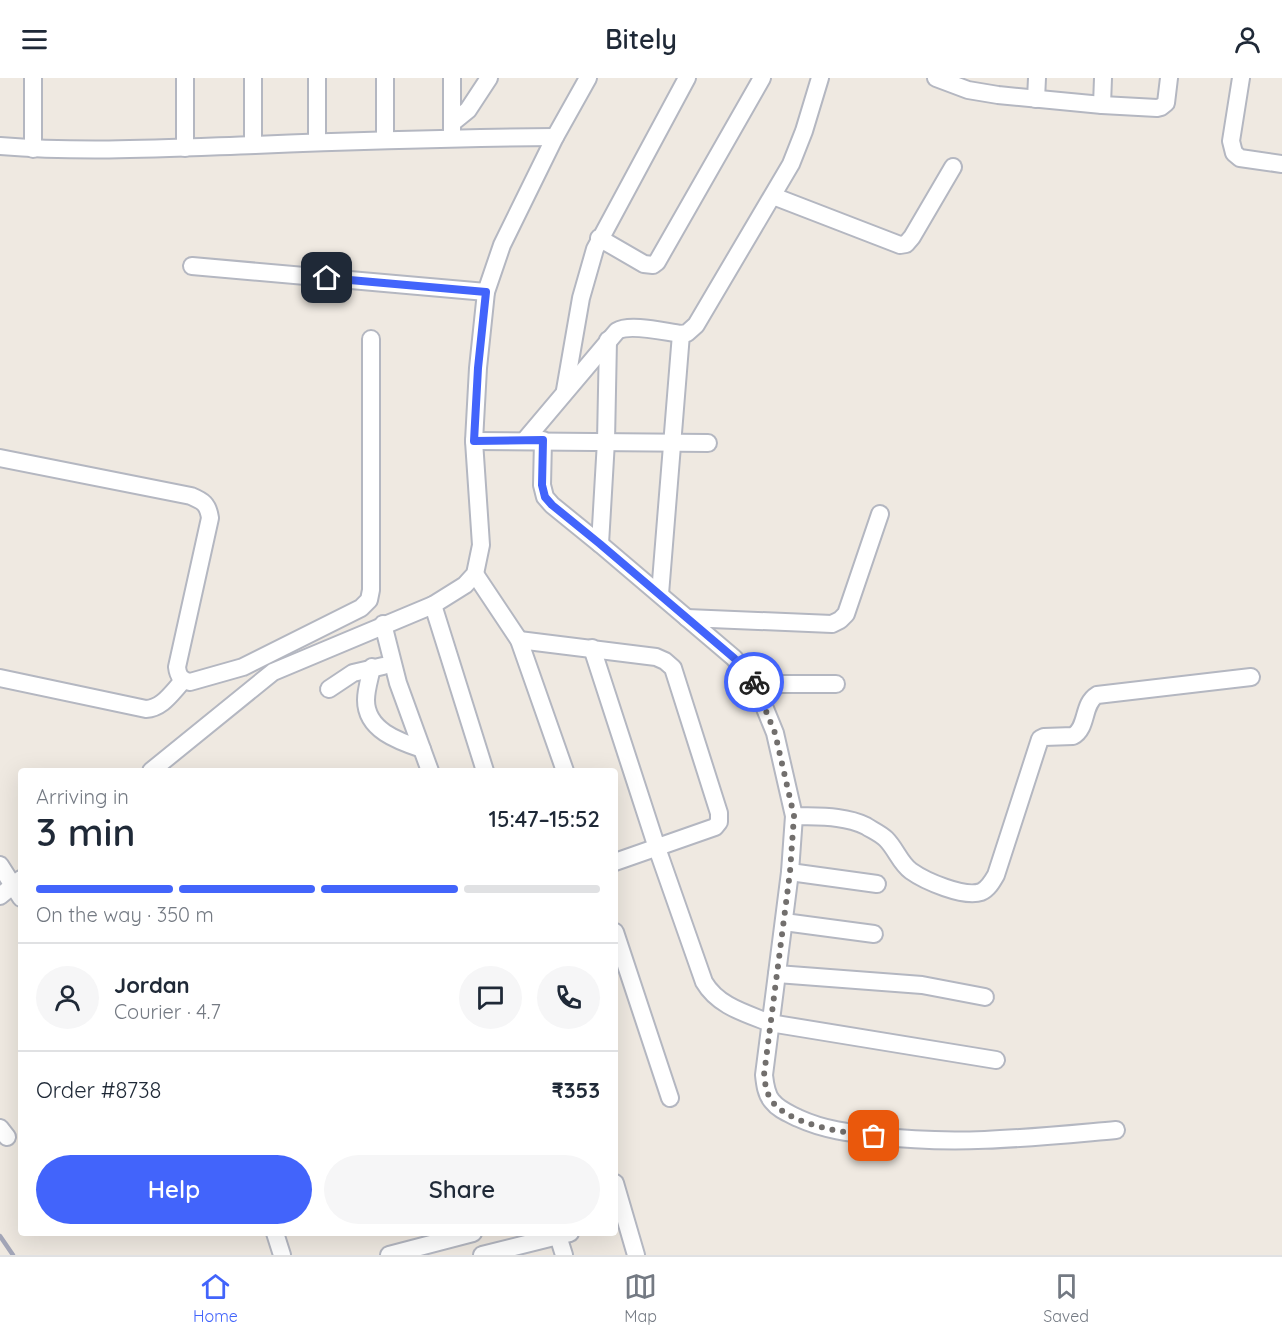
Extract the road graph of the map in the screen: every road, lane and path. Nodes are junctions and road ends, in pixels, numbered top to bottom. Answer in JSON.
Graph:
{"nodes":[{"id":1,"x":33,"y":78,"type":"edge"},
{"id":2,"x":185,"y":78,"type":"edge"},
{"id":3,"x":253,"y":78,"type":"edge"},
{"id":4,"x":317,"y":78,"type":"edge"},
{"id":5,"x":385,"y":78,"type":"edge"},
{"id":6,"x":452,"y":78,"type":"edge"},
{"id":7,"x":489,"y":78,"type":"edge"},
{"id":8,"x":588,"y":78,"type":"edge"},
{"id":9,"x":687,"y":78,"type":"edge"},
{"id":10,"x":762,"y":78,"type":"edge"},
{"id":11,"x":820,"y":78,"type":"edge"},
{"id":12,"x":936,"y":78,"type":"edge"},
{"id":13,"x":1036,"y":78,"type":"edge"},
{"id":14,"x":1103,"y":78,"type":"edge"},
{"id":15,"x":1169,"y":78,"type":"edge"},
{"id":16,"x":1241,"y":78,"type":"edge"},
{"id":17,"x":1036,"y":99,"type":"junction"},
{"id":18,"x":1102,"y":105,"type":"junction"},
{"id":19,"x":452,"y":130,"type":"junction"},
{"id":20,"x":555,"y":137,"type":"junction"},
{"id":21,"x":385,"y":140,"type":"junction"},
{"id":22,"x":317,"y":142,"type":"junction"},
{"id":23,"x":253,"y":145,"type":"junction"},
{"id":24,"x":0,"y":147,"type":"edge"},
{"id":25,"x":185,"y":148,"type":"junction"},
{"id":26,"x":33,"y":149,"type":"junction"},
{"id":27,"x":1282,"y":164,"type":"edge"},
{"id":28,"x":953,"y":167,"type":"dead end"},
{"id":29,"x":772,"y":196,"type":"junction"},
{"id":30,"x":599,"y":238,"type":"junction"},
{"id":31,"x":192,"y":266,"type":"dead end"},
{"id":32,"x":486,"y":292,"type":"junction"},
{"id":33,"x":681,"y":334,"type":"junction"},
{"id":34,"x":371,"y":339,"type":"dead end"},
{"id":35,"x":608,"y":340,"type":"junction"},
{"id":36,"x":564,"y":391,"type":"junction"},
{"id":37,"x":525,"y":440,"type":"junction"},
{"id":38,"x":543,"y":440,"type":"junction"},
{"id":39,"x":485,"y":441,"type":"junction"},
{"id":40,"x":606,"y":441,"type":"junction"},
{"id":41,"x":672,"y":442,"type":"junction"},
{"id":42,"x":708,"y":443,"type":"dead end"},
{"id":43,"x":0,"y":458,"type":"edge"},
{"id":44,"x":880,"y":514,"type":"dead end"},
{"id":45,"x":600,"y":544,"type":"junction"},
{"id":46,"x":475,"y":574,"type":"junction"},
{"id":47,"x":660,"y":594,"type":"junction"},
{"id":48,"x":433,"y":605,"type":"junction"},
{"id":49,"x":687,"y":618,"type":"junction"},
{"id":50,"x":383,"y":624,"type":"junction"},
{"id":51,"x":519,"y":640,"type":"junction"},
{"id":52,"x":592,"y":648,"type":"junction"},
{"id":53,"x":392,"y":664,"type":"junction"},
{"id":54,"x":372,"y":667,"type":"junction"},
{"id":55,"x":1251,"y":677,"type":"dead end"},
{"id":56,"x":0,"y":678,"type":"edge"},
{"id":57,"x":183,"y":681,"type":"junction"},
{"id":58,"x":755,"y":684,"type":"junction"},
{"id":59,"x":836,"y":684,"type":"dead end"},
{"id":60,"x":329,"y":689,"type":"dead end"},
{"id":61,"x":422,"y":749,"type":"junction"},
{"id":62,"x":155,"y":768,"type":"edge"},
{"id":63,"x":429,"y":768,"type":"edge"},
{"id":64,"x":484,"y":768,"type":"edge"},
{"id":65,"x":564,"y":768,"type":"edge"},
{"id":66,"x":794,"y":816,"type":"junction"},
{"id":67,"x":657,"y":848,"type":"junction"},
{"id":68,"x":618,"y":861,"type":"edge"},
{"id":69,"x":0,"y":865,"type":"edge"},
{"id":70,"x":790,"y":872,"type":"junction"},
{"id":71,"x":877,"y":884,"type":"dead end"},
{"id":72,"x":13,"y":890,"type":"edge"},
{"id":73,"x":784,"y":922,"type":"junction"},
{"id":74,"x":874,"y":934,"type":"dead end"},
{"id":75,"x":618,"y":941,"type":"edge"},
{"id":76,"x":777,"y":974,"type":"junction"},
{"id":77,"x":985,"y":997,"type":"dead end"},
{"id":78,"x":770,"y":1023,"type":"junction"},
{"id":79,"x":996,"y":1060,"type":"dead end"},
{"id":80,"x":670,"y":1098,"type":"dead end"},
{"id":81,"x":1116,"y":1130,"type":"dead end"},
{"id":82,"x":620,"y":1220,"type":"edge"},
{"id":83,"x":275,"y":1236,"type":"edge"},
{"id":84,"x":446,"y":1236,"type":"edge"},
{"id":85,"x":557,"y":1236,"type":"edge"},
{"id":86,"x":564,"y":1236,"type":"edge"},
{"id":87,"x":419,"y":1239,"type":"edge"},
{"id":88,"x":490,"y":1254,"type":"edge"},
{"id":89,"x":282,"y":1255,"type":"edge"},
{"id":90,"x":389,"y":1255,"type":"edge"},
{"id":91,"x":564,"y":1255,"type":"edge"},
{"id":92,"x":636,"y":1255,"type":"edge"}],
"edges":[{"from":1,"to":26,"type":"street"},
{"from":2,"to":25,"type":"street"},
{"from":3,"to":23,"type":"street"},
{"from":4,"to":22,"type":"street"},
{"from":5,"to":21,"type":"street"},
{"from":6,"to":19,"type":"street"},
{"from":7,"to":19,"type":"street"},
{"from":8,"to":20,"type":"street"},
{"from":9,"to":30,"type":"street"},
{"from":10,"to":30,"type":"street"},
{"from":11,"to":29,"type":"street"},
{"from":12,"to":17,"type":"street"},
{"from":13,"to":17,"type":"street"},
{"from":14,"to":18,"type":"street"},
{"from":15,"to":18,"type":"street"},
{"from":16,"to":27,"type":"street"},
{"from":17,"to":18,"type":"street"},
{"from":19,"to":20,"type":"street"},
{"from":19,"to":21,"type":"street"},
{"from":20,"to":32,"type":"street"},
{"from":21,"to":22,"type":"street"},
{"from":22,"to":23,"type":"street"},
{"from":23,"to":25,"type":"street"},
{"from":24,"to":26,"type":"street"},
{"from":25,"to":26,"type":"street"},
{"from":28,"to":29,"type":"street"},
{"from":29,"to":33,"type":"street"},
{"from":30,"to":36,"type":"street"},
{"from":31,"to":32,"type":"street"},
{"from":32,"to":39,"type":"street"},
{"from":33,"to":35,"type":"street"},
{"from":33,"to":41,"type":"street"},
{"from":34,"to":57,"type":"street"},
{"from":35,"to":36,"type":"street"},
{"from":35,"to":40,"type":"street"},
{"from":36,"to":37,"type":"street"},
{"from":37,"to":38,"type":"street"},
{"from":37,"to":39,"type":"street"},
{"from":38,"to":40,"type":"street"},
{"from":38,"to":45,"type":"street"},
{"from":39,"to":46,"type":"street"},
{"from":40,"to":41,"type":"street"},
{"from":40,"to":45,"type":"street"},
{"from":41,"to":42,"type":"street"},
{"from":41,"to":47,"type":"street"},
{"from":43,"to":57,"type":"street"},
{"from":44,"to":49,"type":"street"},
{"from":45,"to":47,"type":"street"},
{"from":46,"to":48,"type":"street"},
{"from":46,"to":51,"type":"street"},
{"from":47,"to":49,"type":"street"},
{"from":48,"to":50,"type":"street"},
{"from":48,"to":64,"type":"street"},
{"from":49,"to":58,"type":"street"},
{"from":50,"to":53,"type":"street"},
{"from":50,"to":62,"type":"street"},
{"from":51,"to":52,"type":"street"},
{"from":51,"to":65,"type":"street"},
{"from":52,"to":67,"type":"street"},
{"from":52,"to":67,"type":"street"},
{"from":53,"to":54,"type":"street"},
{"from":53,"to":61,"type":"street"},
{"from":54,"to":60,"type":"street"},
{"from":54,"to":61,"type":"street"},
{"from":55,"to":66,"type":"street"},
{"from":56,"to":57,"type":"street"},
{"from":58,"to":59,"type":"street"},
{"from":58,"to":66,"type":"street"},
{"from":61,"to":63,"type":"street"},
{"from":66,"to":70,"type":"street"},
{"from":67,"to":68,"type":"street"},
{"from":67,"to":78,"type":"street"},
{"from":69,"to":72,"type":"street"},
{"from":70,"to":71,"type":"street"},
{"from":70,"to":73,"type":"street"},
{"from":73,"to":74,"type":"street"},
{"from":73,"to":76,"type":"street"},
{"from":75,"to":80,"type":"street"},
{"from":76,"to":77,"type":"street"},
{"from":76,"to":78,"type":"street"},
{"from":78,"to":79,"type":"street"},
{"from":78,"to":81,"type":"street"},
{"from":82,"to":92,"type":"street"},
{"from":83,"to":89,"type":"street"},
{"from":84,"to":87,"type":"street"},
{"from":85,"to":88,"type":"street"},
{"from":86,"to":91,"type":"street"},
{"from":87,"to":90,"type":"street"}]}
